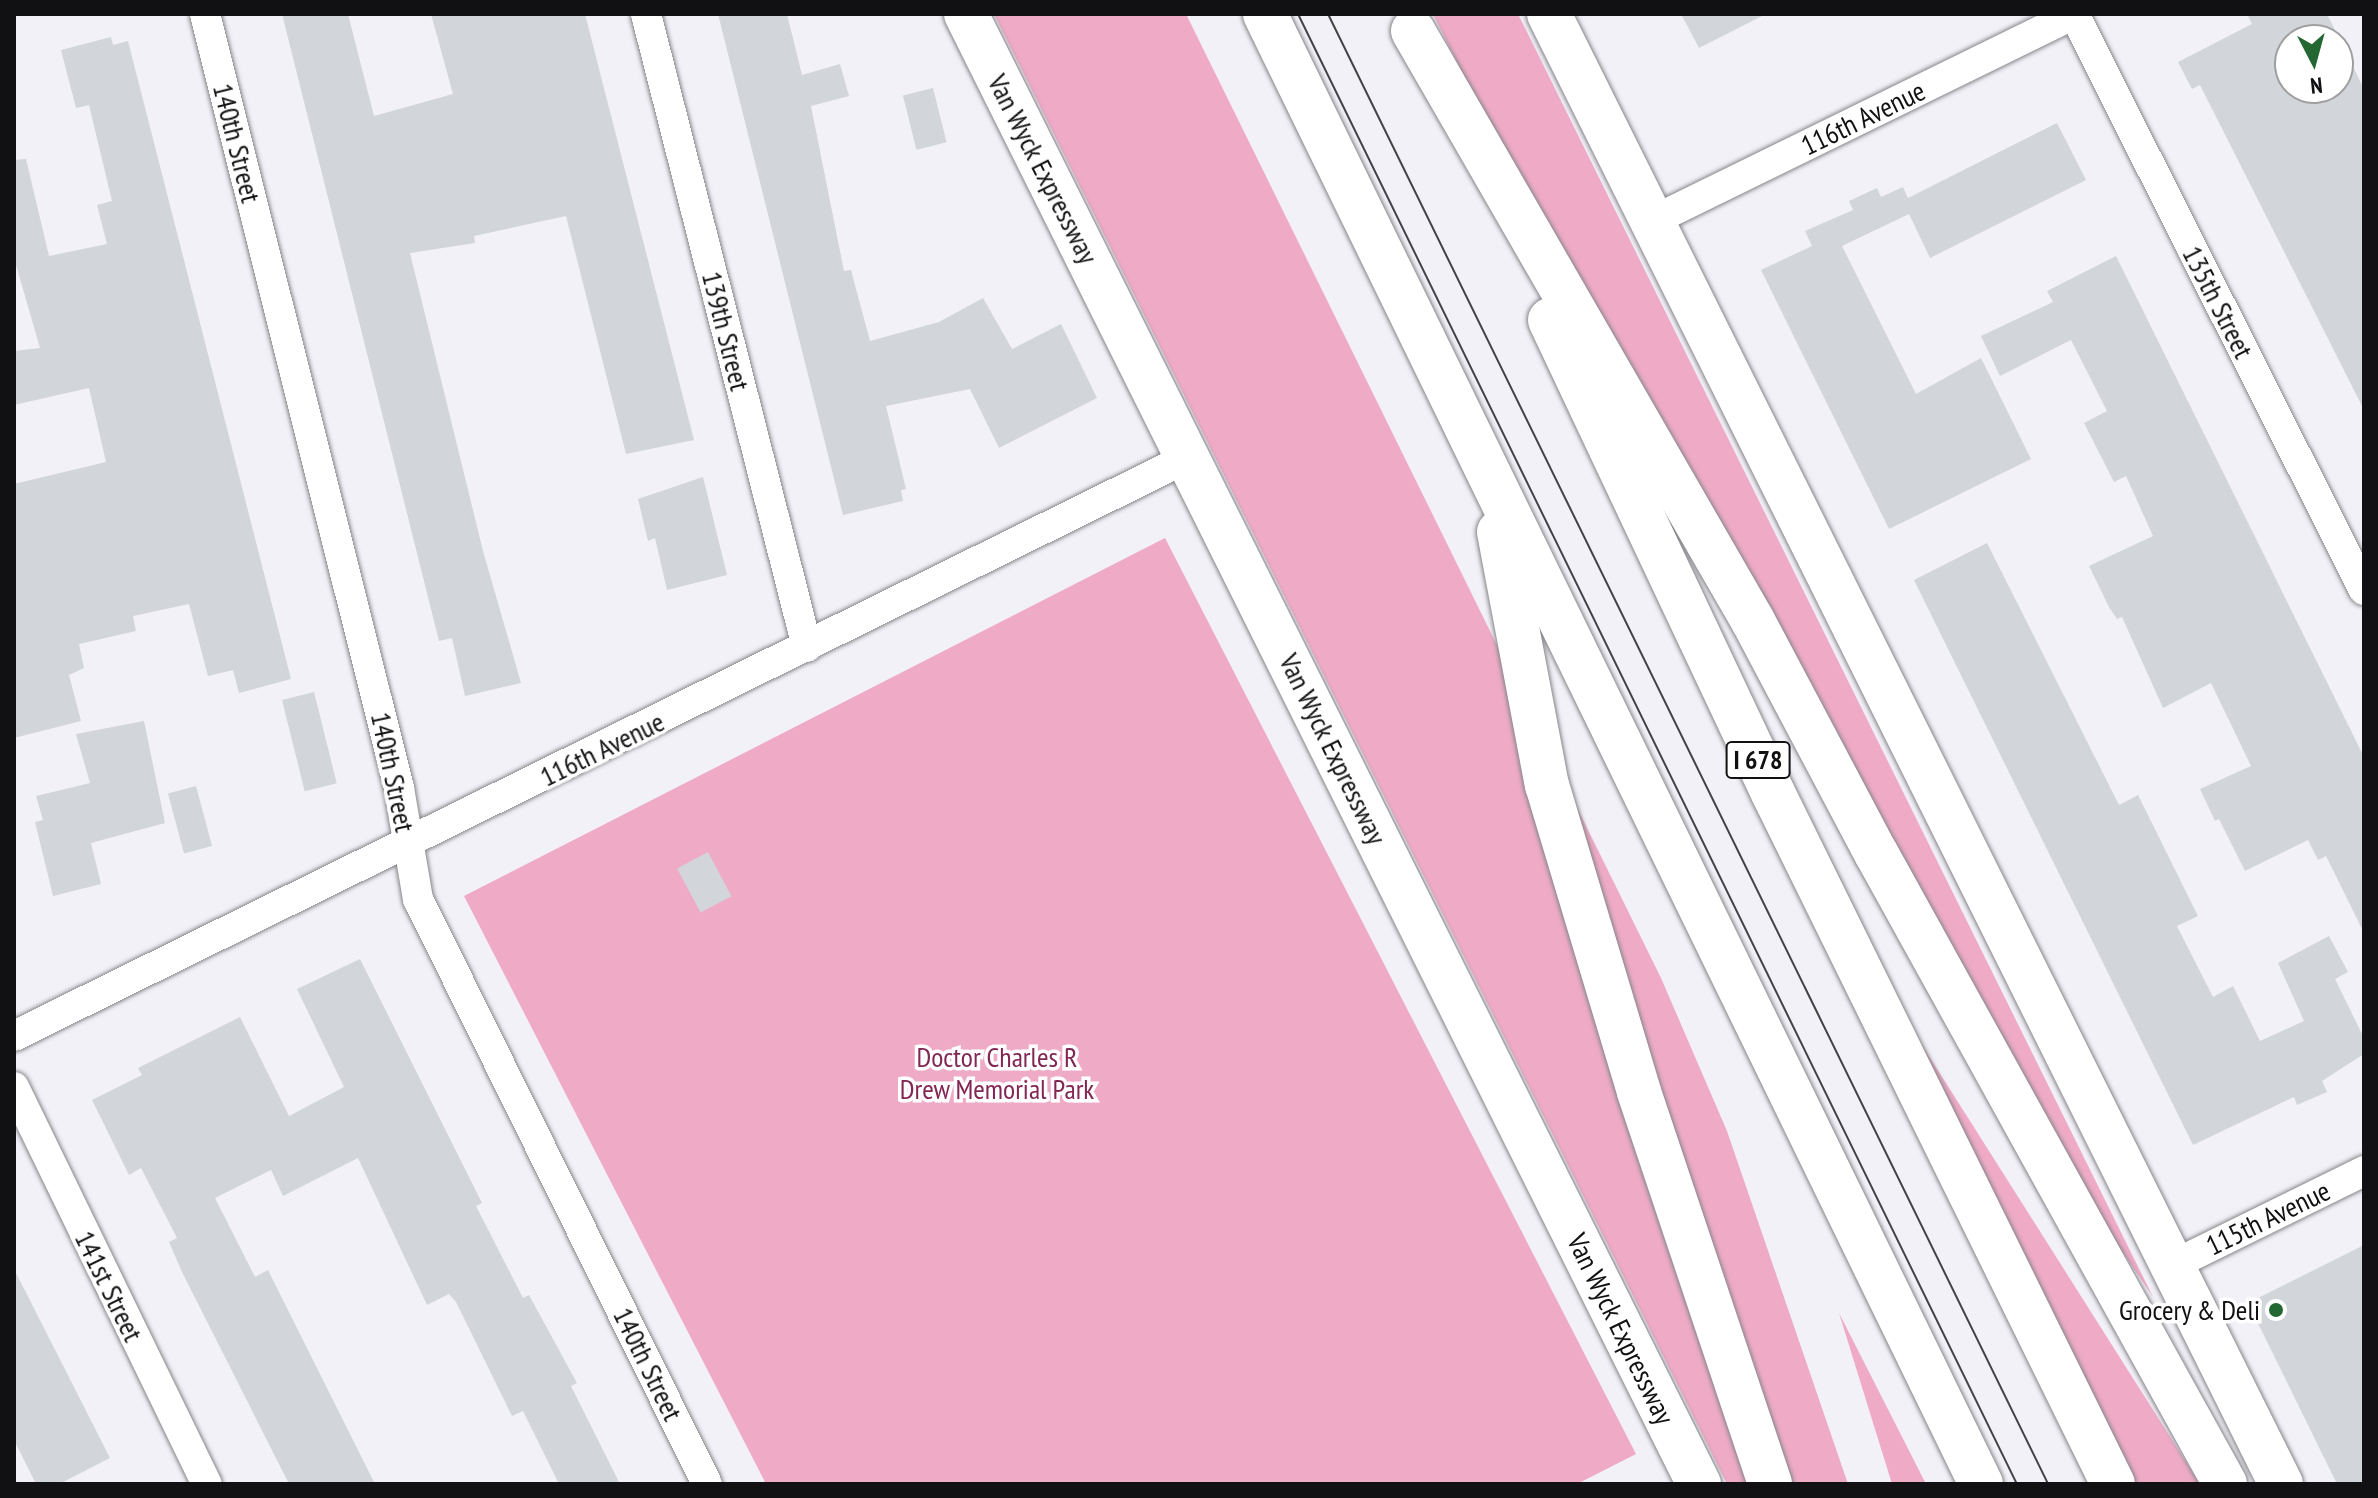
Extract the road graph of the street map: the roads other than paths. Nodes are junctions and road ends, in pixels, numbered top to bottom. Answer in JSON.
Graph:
{"nodes":[{"id":1,"x":205,"y":14,"type":"edge"},
{"id":2,"x":646,"y":14,"type":"edge"},
{"id":3,"x":966,"y":14,"type":"edge"},
{"id":4,"x":1265,"y":14,"type":"edge"},
{"id":5,"x":1549,"y":14,"type":"edge"},
{"id":6,"x":2074,"y":14,"type":"edge"},
{"id":7,"x":1409,"y":22,"type":"edge"},
{"id":8,"x":1652,"y":221,"type":"junction"},
{"id":9,"x":1187,"y":458,"type":"junction"},
{"id":10,"x":1489,"y":475,"type":"junction"},
{"id":11,"x":2364,"y":590,"type":"edge"},
{"id":12,"x":807,"y":647,"type":"junction"},
{"id":13,"x":409,"y":844,"type":"junction"},
{"id":14,"x":14,"y":1036,"type":"edge"},
{"id":15,"x":14,"y":1087,"type":"edge"},
{"id":16,"x":2364,"y":1171,"type":"edge"},
{"id":17,"x":2173,"y":1265,"type":"junction"},
{"id":18,"x":207,"y":1484,"type":"edge"},
{"id":19,"x":707,"y":1484,"type":"edge"},
{"id":20,"x":1699,"y":1484,"type":"edge"},
{"id":21,"x":1770,"y":1484,"type":"edge"},
{"id":22,"x":1981,"y":1484,"type":"edge"},
{"id":23,"x":2113,"y":1484,"type":"edge"},
{"id":24,"x":2225,"y":1484,"type":"edge"},
{"id":25,"x":2281,"y":1484,"type":"edge"}],
"edges":[{"from":1,"to":13,"type":"street","name":"140th Street"},
{"from":2,"to":12,"type":"street","name":"139th Street"},
{"from":3,"to":9,"type":"main road","name":"Van Wyck Expressway"},
{"from":4,"to":10,"type":"main road"},
{"from":5,"to":8,"type":"main road"},
{"from":6,"to":8,"type":"street","name":"116th Avenue"},
{"from":6,"to":11,"type":"street","name":"135th Street"},
{"from":7,"to":23,"type":"main road","number":"I 678"},
{"from":7,"to":24,"type":"main road"},
{"from":8,"to":17,"type":"main road"},
{"from":9,"to":12,"type":"street","name":"116th Avenue"},
{"from":9,"to":20,"type":"main road","name":"Van Wyck Expressway"},
{"from":10,"to":21,"type":"main road"},
{"from":10,"to":22,"type":"main road"},
{"from":12,"to":13,"type":"street","name":"116th Avenue"},
{"from":13,"to":14,"type":"street","name":"116th Avenue"},
{"from":13,"to":19,"type":"street","name":"140th Street"},
{"from":15,"to":18,"type":"street","name":"141st Street"},
{"from":16,"to":17,"type":"street","name":"115th Avenue"},
{"from":17,"to":25,"type":"main road"}]}
